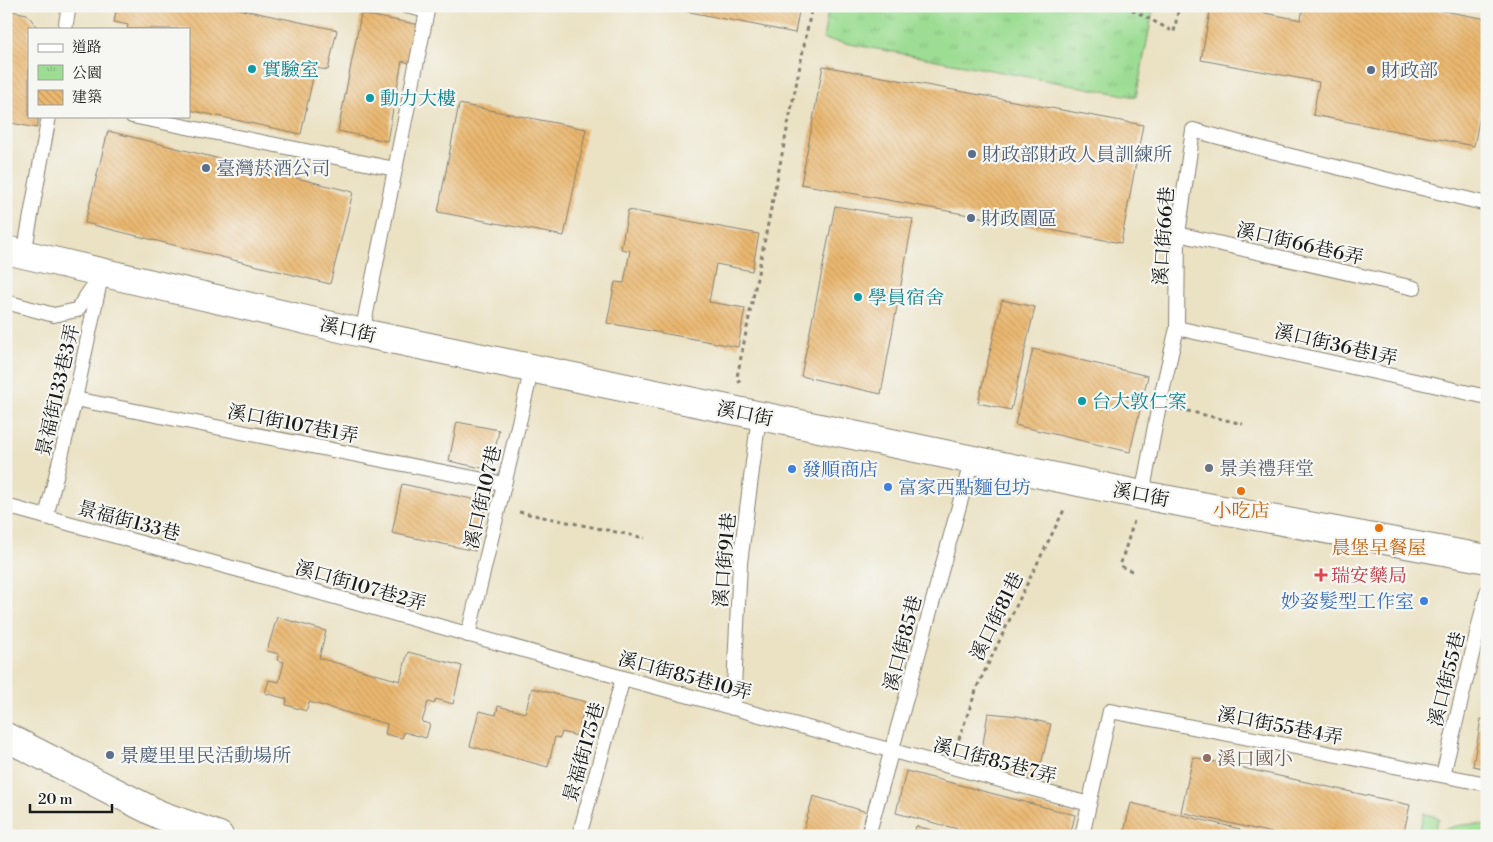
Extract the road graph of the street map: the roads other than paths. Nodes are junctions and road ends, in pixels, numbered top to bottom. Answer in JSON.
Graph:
{"nodes":[{"id":1,"x":69,"y":6,"type":"edge"},
{"id":2,"x":406,"y":6,"type":"edge"},
{"id":3,"x":428,"y":8,"type":"edge"},
{"id":4,"x":65,"y":28,"type":"edge"},
{"id":5,"x":48,"y":118,"type":"edge"},
{"id":6,"x":142,"y":118,"type":"edge"},
{"id":7,"x":395,"y":169,"type":"junction"},
{"id":8,"x":1487,"y":204,"type":"edge"},
{"id":9,"x":1178,"y":234,"type":"junction"},
{"id":10,"x":15,"y":252,"type":"edge"},
{"id":11,"x":102,"y":272,"type":"junction"},
{"id":12,"x":1414,"y":288,"type":"dead end"},
{"id":13,"x":6,"y":302,"type":"edge"},
{"id":14,"x":1177,"y":328,"type":"junction"},
{"id":15,"x":362,"y":333,"type":"junction"},
{"id":16,"x":532,"y":368,"type":"junction"},
{"id":17,"x":1487,"y":397,"type":"edge"},
{"id":18,"x":76,"y":399,"type":"junction"},
{"id":19,"x":759,"y":416,"type":"junction"},
{"id":20,"x":972,"y":459,"type":"junction"},
{"id":21,"x":504,"y":484,"type":"junction"},
{"id":22,"x":1142,"y":494,"type":"junction"},
{"id":23,"x":6,"y":506,"type":"edge"},
{"id":24,"x":46,"y":517,"type":"junction"},
{"id":25,"x":1487,"y":559,"type":"edge"},
{"id":26,"x":243,"y":571,"type":"joint"},
{"id":27,"x":1487,"y":592,"type":"edge"},
{"id":28,"x":468,"y":635,"type":"junction"},
{"id":29,"x":623,"y":678,"type":"junction"},
{"id":30,"x":733,"y":708,"type":"junction"},
{"id":31,"x":6,"y":737,"type":"edge"},
{"id":32,"x":891,"y":752,"type":"junction"},
{"id":33,"x":1443,"y":775,"type":"junction"},
{"id":34,"x":1487,"y":784,"type":"edge"},
{"id":35,"x":1089,"y":804,"type":"junction"},
{"id":36,"x":219,"y":836,"type":"edge"},
{"id":37,"x":579,"y":836,"type":"edge"},
{"id":38,"x":868,"y":836,"type":"edge"},
{"id":39,"x":1082,"y":836,"type":"edge"}],
"edges":[{"from":1,"to":4,"type":"lane"},
{"from":2,"to":3,"type":"lane"},
{"from":3,"to":7,"type":"lane"},
{"from":5,"to":10,"type":"lane"},
{"from":6,"to":7,"type":"lane"},
{"from":7,"to":15,"type":"lane"},
{"from":8,"to":9,"type":"lane","name":"溪口街66巷"},
{"from":9,"to":12,"type":"lane","name":"溪口街66巷6弄"},
{"from":9,"to":14,"type":"lane","name":"溪口街66巷"},
{"from":10,"to":11,"type":"street","name":"溪口街"},
{"from":11,"to":13,"type":"lane"},
{"from":11,"to":15,"type":"street","name":"溪口街"},
{"from":11,"to":18,"type":"lane","name":"景福街133巷3弄"},
{"from":14,"to":17,"type":"lane","name":"溪口街36巷1弄"},
{"from":14,"to":22,"type":"lane","name":"溪口街66巷"},
{"from":15,"to":16,"type":"street","name":"溪口街"},
{"from":16,"to":19,"type":"street","name":"溪口街"},
{"from":16,"to":21,"type":"lane","name":"溪口街107巷"},
{"from":18,"to":21,"type":"lane","name":"溪口街107巷1弄"},
{"from":18,"to":24,"type":"lane","name":"景福街133巷3弄"},
{"from":19,"to":20,"type":"street","name":"溪口街"},
{"from":19,"to":30,"type":"lane","name":"溪口街91巷"},
{"from":20,"to":22,"type":"street","name":"溪口街"},
{"from":20,"to":32,"type":"lane","name":"溪口街85巷"},
{"from":21,"to":28,"type":"lane","name":"溪口街107巷"},
{"from":22,"to":25,"type":"street","name":"溪口街"},
{"from":23,"to":24,"type":"lane","name":"景福街133巷"},
{"from":24,"to":26,"type":"lane","name":"景福街133巷"},
{"from":26,"to":28,"type":"lane","name":"溪口街107巷2弄"},
{"from":27,"to":33,"type":"lane","name":"溪口街55巷"},
{"from":28,"to":29,"type":"lane","name":"溪口街85巷10弄"},
{"from":29,"to":30,"type":"lane","name":"溪口街85巷10弄"},
{"from":29,"to":37,"type":"lane","name":"景福街175巷"},
{"from":30,"to":32,"type":"lane","name":"溪口街85巷10弄"},
{"from":31,"to":36,"type":"street"},
{"from":32,"to":35,"type":"lane","name":"溪口街85巷7弄"},
{"from":32,"to":38,"type":"lane","name":"溪口街85巷"},
{"from":33,"to":34,"type":"lane","name":"溪口街55巷4弄"},
{"from":33,"to":35,"type":"lane","name":"溪口街55巷4弄"},
{"from":35,"to":39,"type":"lane"}]}
